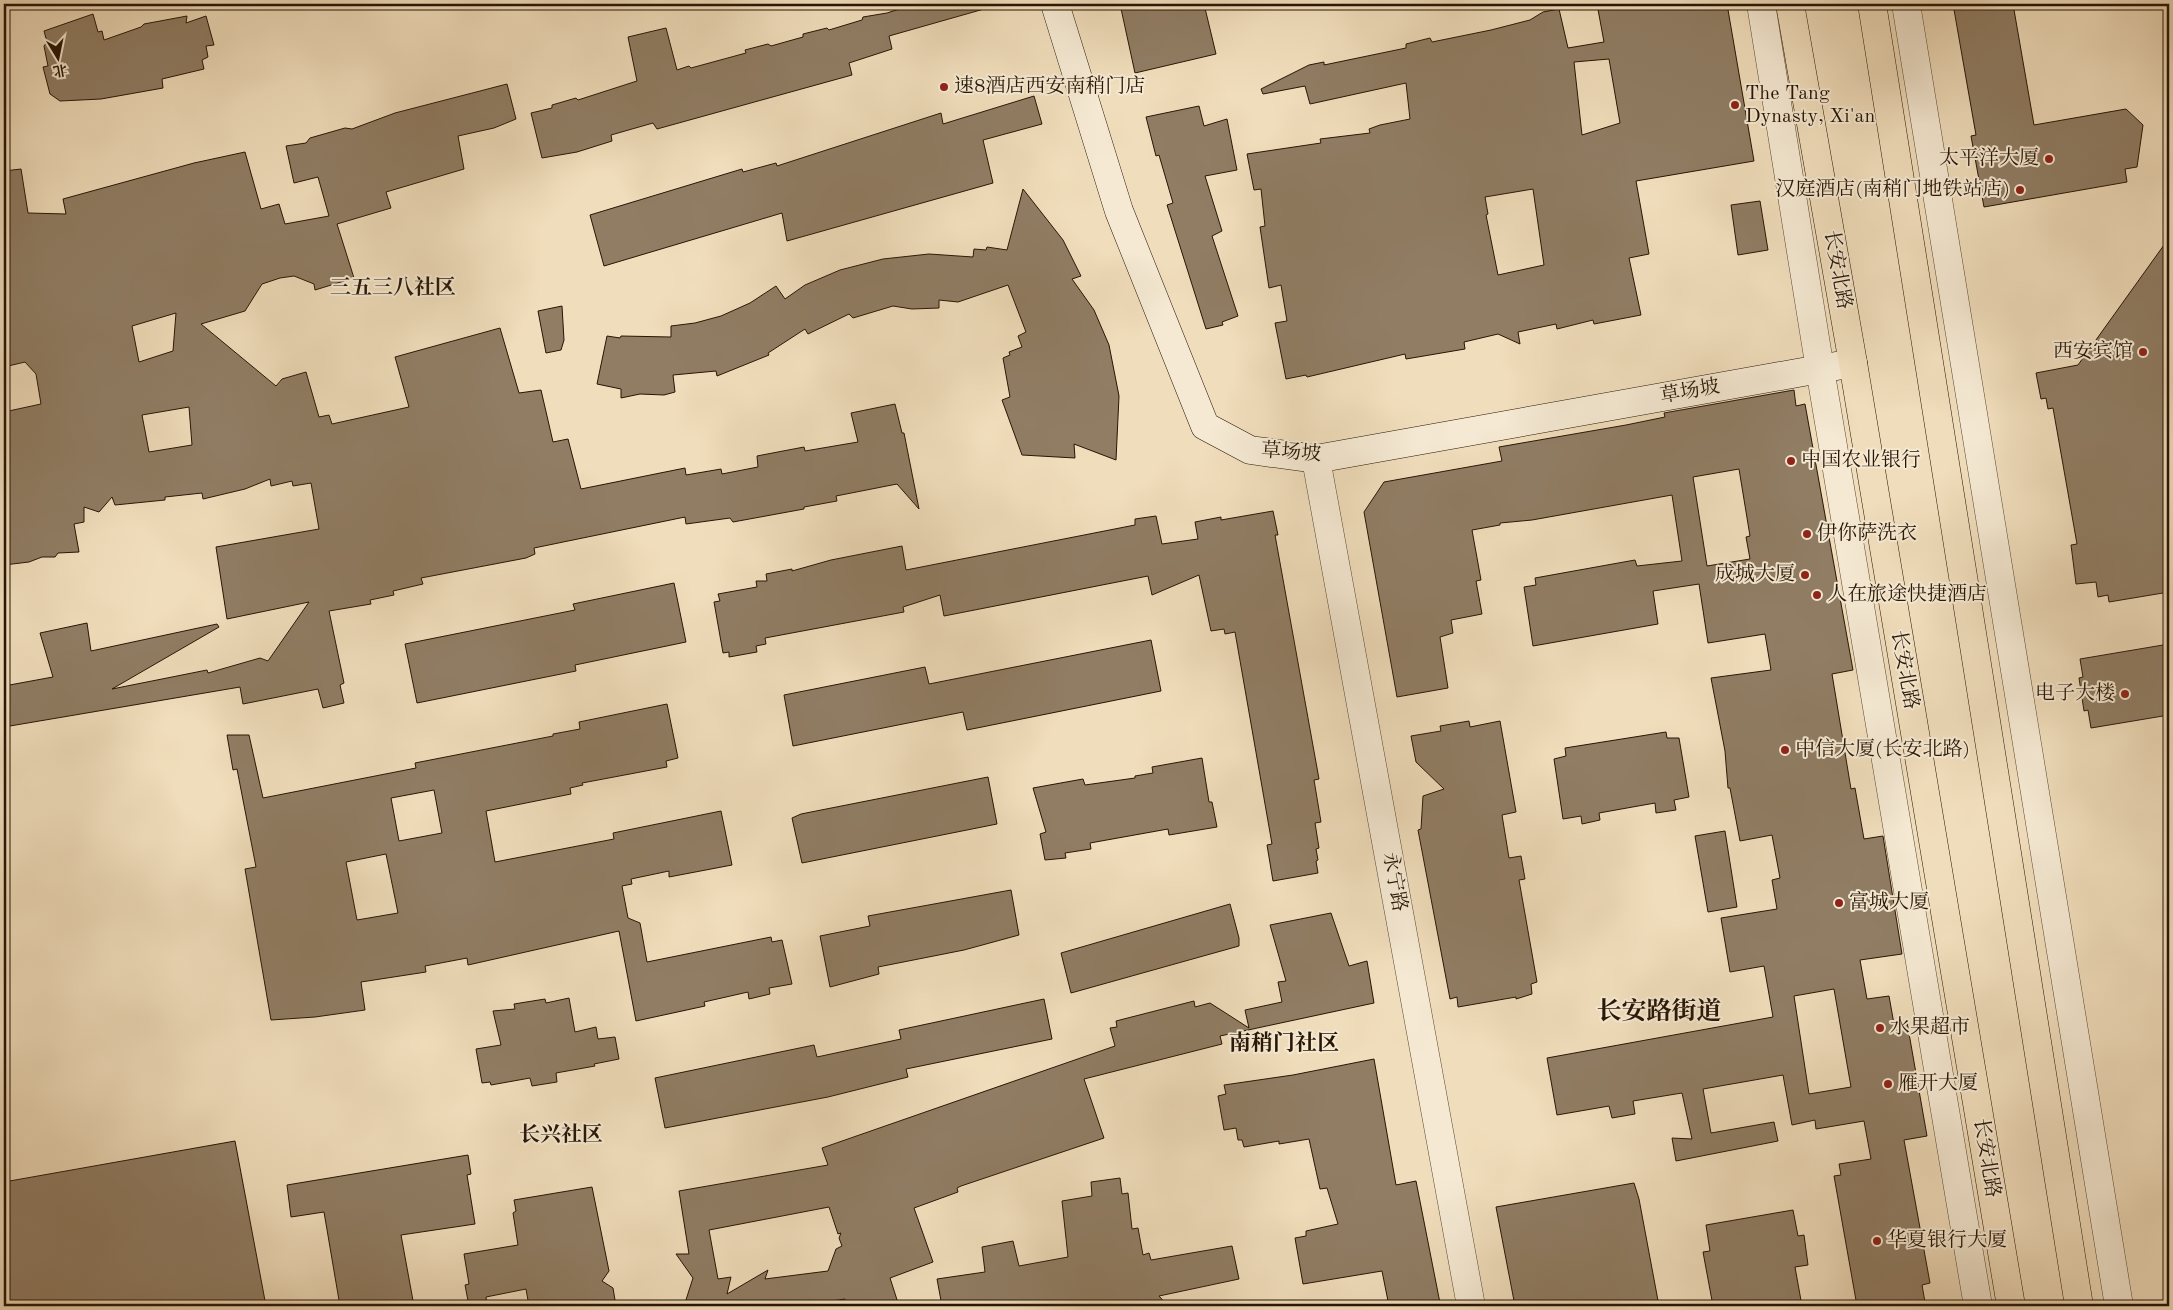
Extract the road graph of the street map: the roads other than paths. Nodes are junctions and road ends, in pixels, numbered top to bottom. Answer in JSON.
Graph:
{"nodes":[{"id":1,"x":1055,"y":4,"type":"edge"},
{"id":2,"x":1761,"y":4,"type":"edge"},
{"id":3,"x":1790,"y":4,"type":"edge"},
{"id":4,"x":1872,"y":4,"type":"edge"},
{"id":5,"x":1906,"y":4,"type":"edge"},
{"id":6,"x":1853,"y":363,"type":"junction"},
{"id":7,"x":1820,"y":369,"type":"junction"},
{"id":8,"x":1316,"y":459,"type":"junction"},
{"id":9,"x":1471,"y":1306,"type":"edge"},
{"id":10,"x":1978,"y":1306,"type":"edge"},
{"id":11,"x":2010,"y":1306,"type":"edge"},
{"id":12,"x":2079,"y":1306,"type":"edge"},
{"id":13,"x":2119,"y":1306,"type":"edge"}],
"edges":[{"from":1,"to":8,"type":"street","name":"草场坡"},
{"from":2,"to":7,"type":"street"},
{"from":3,"to":6,"type":"main road","name":"长安北路"},
{"from":4,"to":12,"type":"main road"},
{"from":5,"to":13,"type":"street"},
{"from":6,"to":7,"type":"street","name":"草场坡"},
{"from":6,"to":11,"type":"main road","name":"长安北路"},
{"from":7,"to":8,"type":"street","name":"草场坡"},
{"from":7,"to":10,"type":"street"},
{"from":8,"to":9,"type":"street","name":"永宁路"}]}
